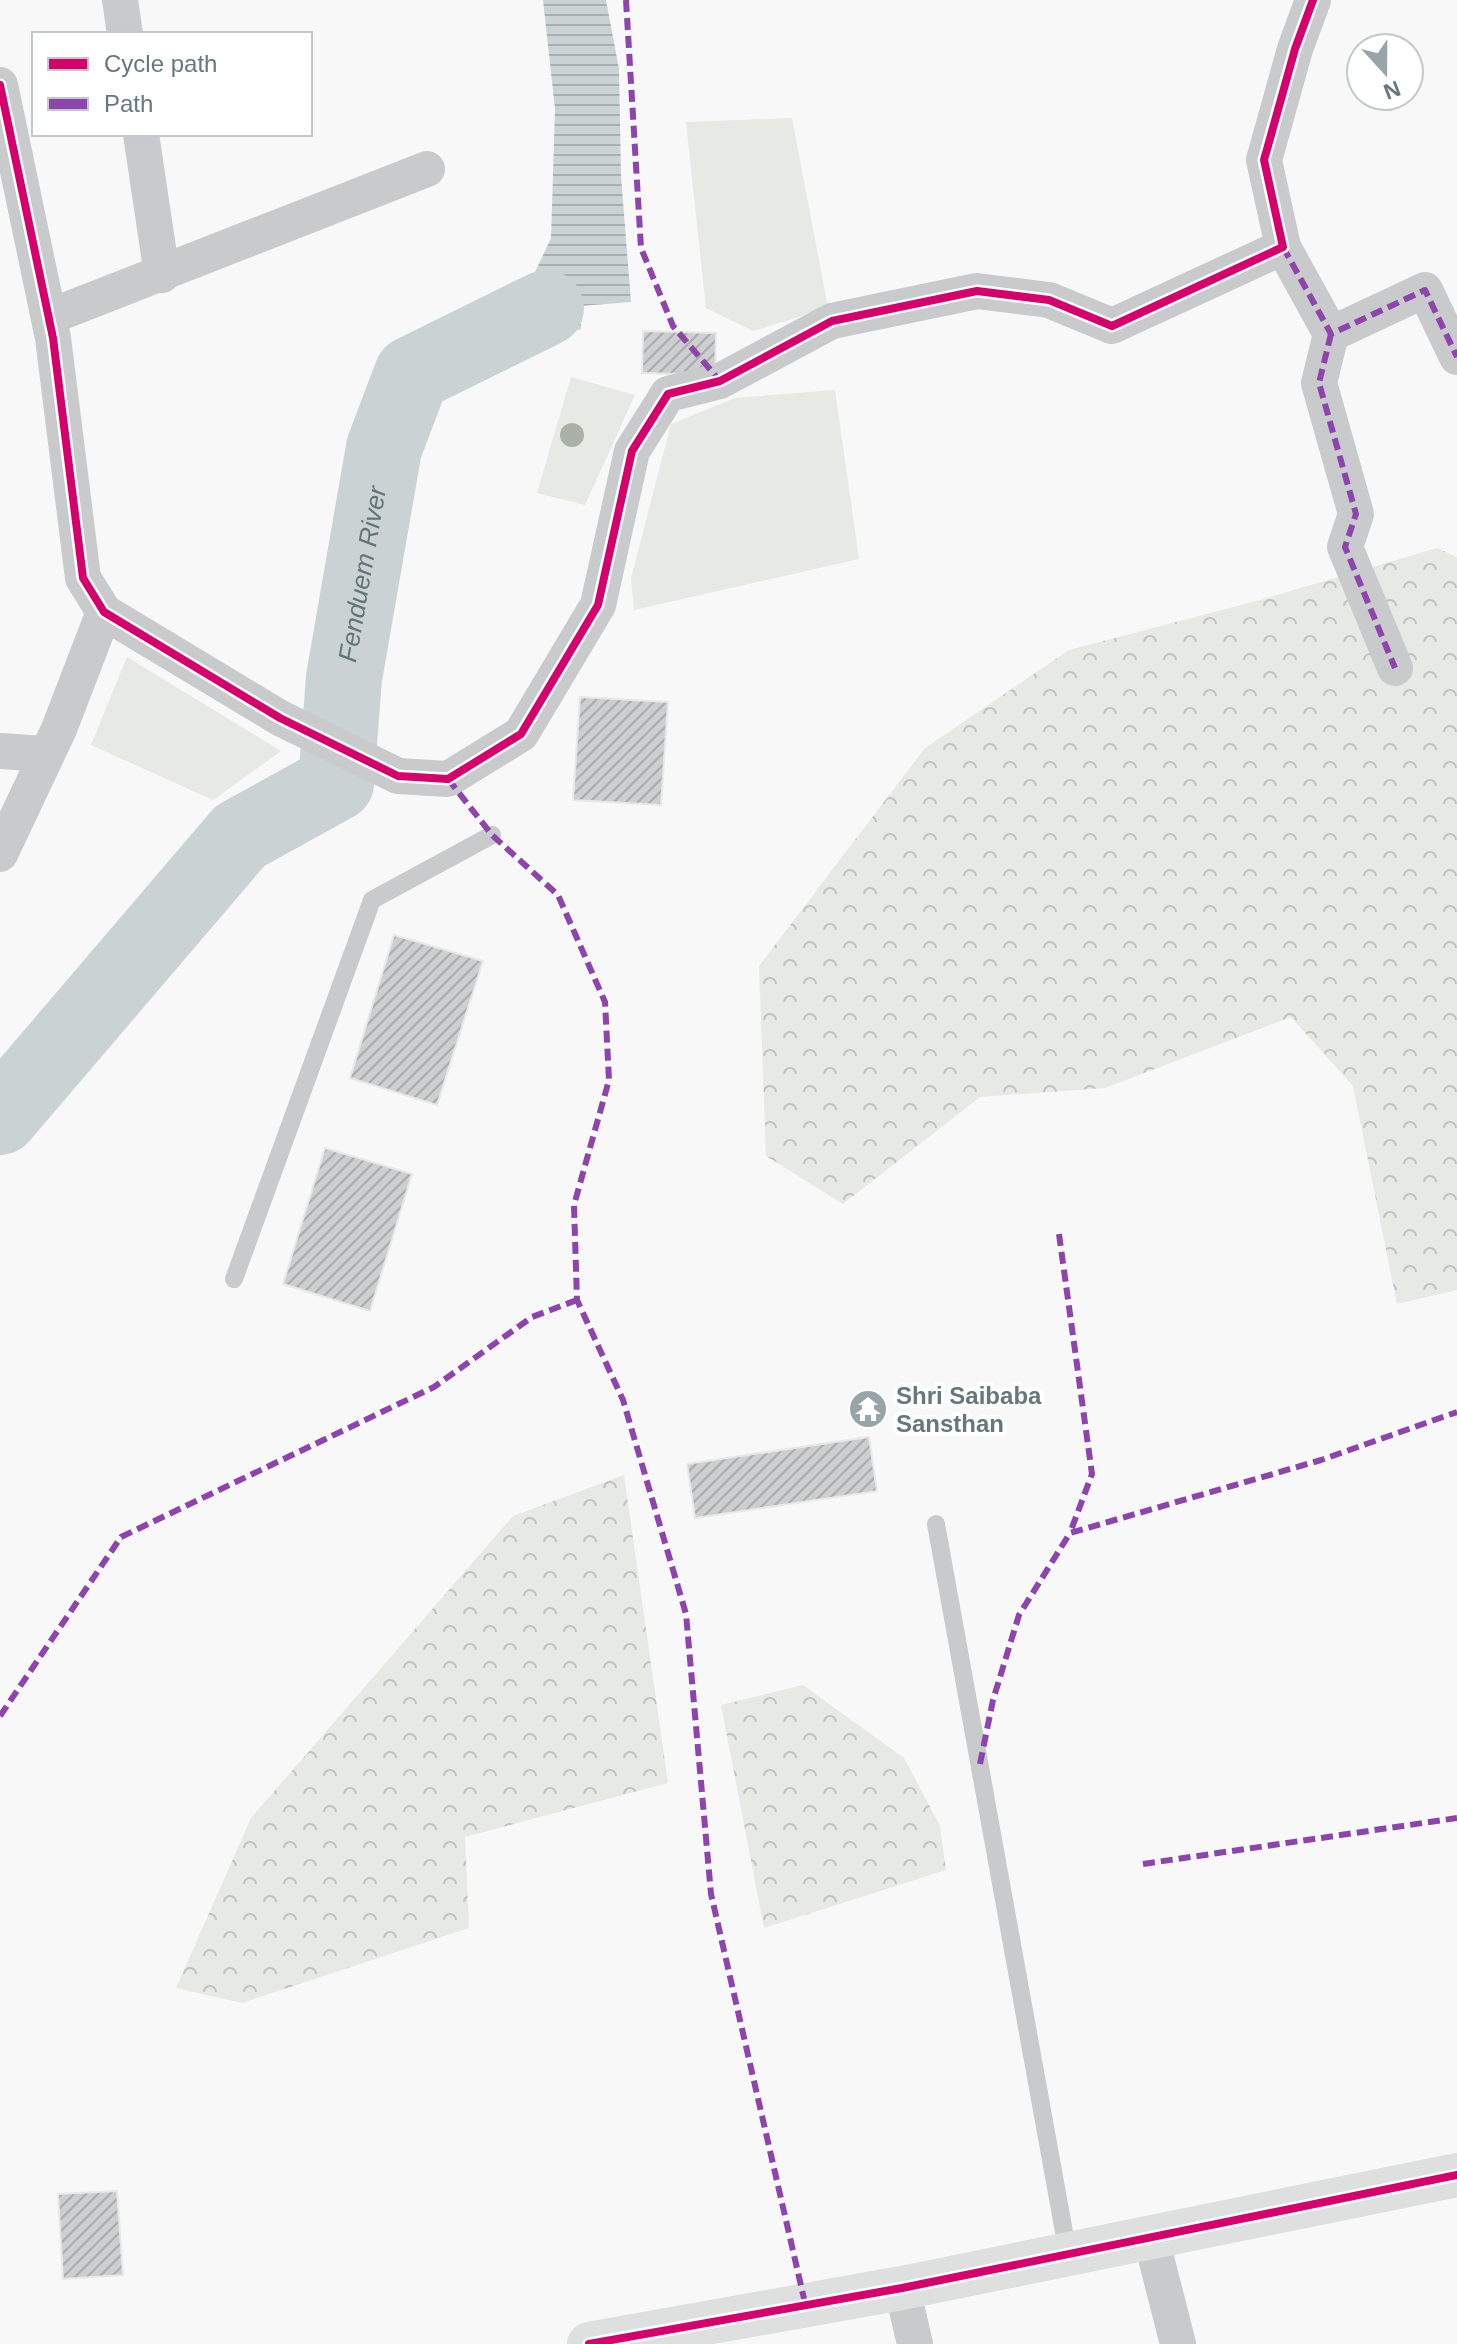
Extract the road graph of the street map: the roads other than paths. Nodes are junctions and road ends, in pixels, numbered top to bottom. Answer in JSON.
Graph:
{"nodes":[{"id":1,"x":120,"y":0,"type":"edge"},
{"id":2,"x":1313,"y":0,"type":"edge"},
{"id":3,"x":125,"y":32,"type":"edge"},
{"id":4,"x":0,"y":85,"type":"edge"},
{"id":5,"x":141,"y":136,"type":"edge"},
{"id":6,"x":427,"y":169,"type":"dead end"},
{"id":7,"x":1283,"y":247,"type":"junction"},
{"id":8,"x":162,"y":275,"type":"junction"},
{"id":9,"x":49,"y":317,"type":"junction"},
{"id":10,"x":1331,"y":334,"type":"junction"},
{"id":11,"x":1457,"y":357,"type":"edge"},
{"id":12,"x":104,"y":612,"type":"junction"},
{"id":13,"x":1395,"y":668,"type":"dead end"},
{"id":14,"x":0,"y":751,"type":"edge"},
{"id":15,"x":46,"y":754,"type":"junction"},
{"id":16,"x":492,"y":835,"type":"dead end"},
{"id":17,"x":0,"y":854,"type":"edge"},
{"id":18,"x":234,"y":1279,"type":"dead end"},
{"id":19,"x":936,"y":1524,"type":"dead end"},
{"id":20,"x":1457,"y":2175,"type":"edge"},
{"id":21,"x":1151,"y":2238,"type":"junction"},
{"id":22,"x":1068,"y":2254,"type":"junction"},
{"id":23,"x":902,"y":2288,"type":"junction"},
{"id":24,"x":653,"y":2339,"type":"edge"},
{"id":25,"x":589,"y":2344,"type":"edge"},
{"id":26,"x":915,"y":2344,"type":"edge"},
{"id":27,"x":1178,"y":2344,"type":"edge"}],
"edges":[{"from":1,"to":3,"type":"street"},
{"from":2,"to":7,"type":"street"},
{"from":4,"to":9,"type":"street"},
{"from":5,"to":8,"type":"street"},
{"from":6,"to":8,"type":"street"},
{"from":7,"to":10,"type":"street"},
{"from":7,"to":12,"type":"street"},
{"from":8,"to":9,"type":"street"},
{"from":9,"to":12,"type":"street"},
{"from":10,"to":11,"type":"street"},
{"from":10,"to":13,"type":"street"},
{"from":12,"to":15,"type":"street"},
{"from":14,"to":15,"type":"street"},
{"from":15,"to":17,"type":"street"},
{"from":16,"to":18,"type":"lane"},
{"from":19,"to":22,"type":"lane"},
{"from":20,"to":21,"type":"street"},
{"from":21,"to":22,"type":"street"},
{"from":21,"to":27,"type":"street"},
{"from":22,"to":23,"type":"street"},
{"from":23,"to":24,"type":"street"},
{"from":23,"to":26,"type":"street"},
{"from":24,"to":25,"type":"street"}]}
